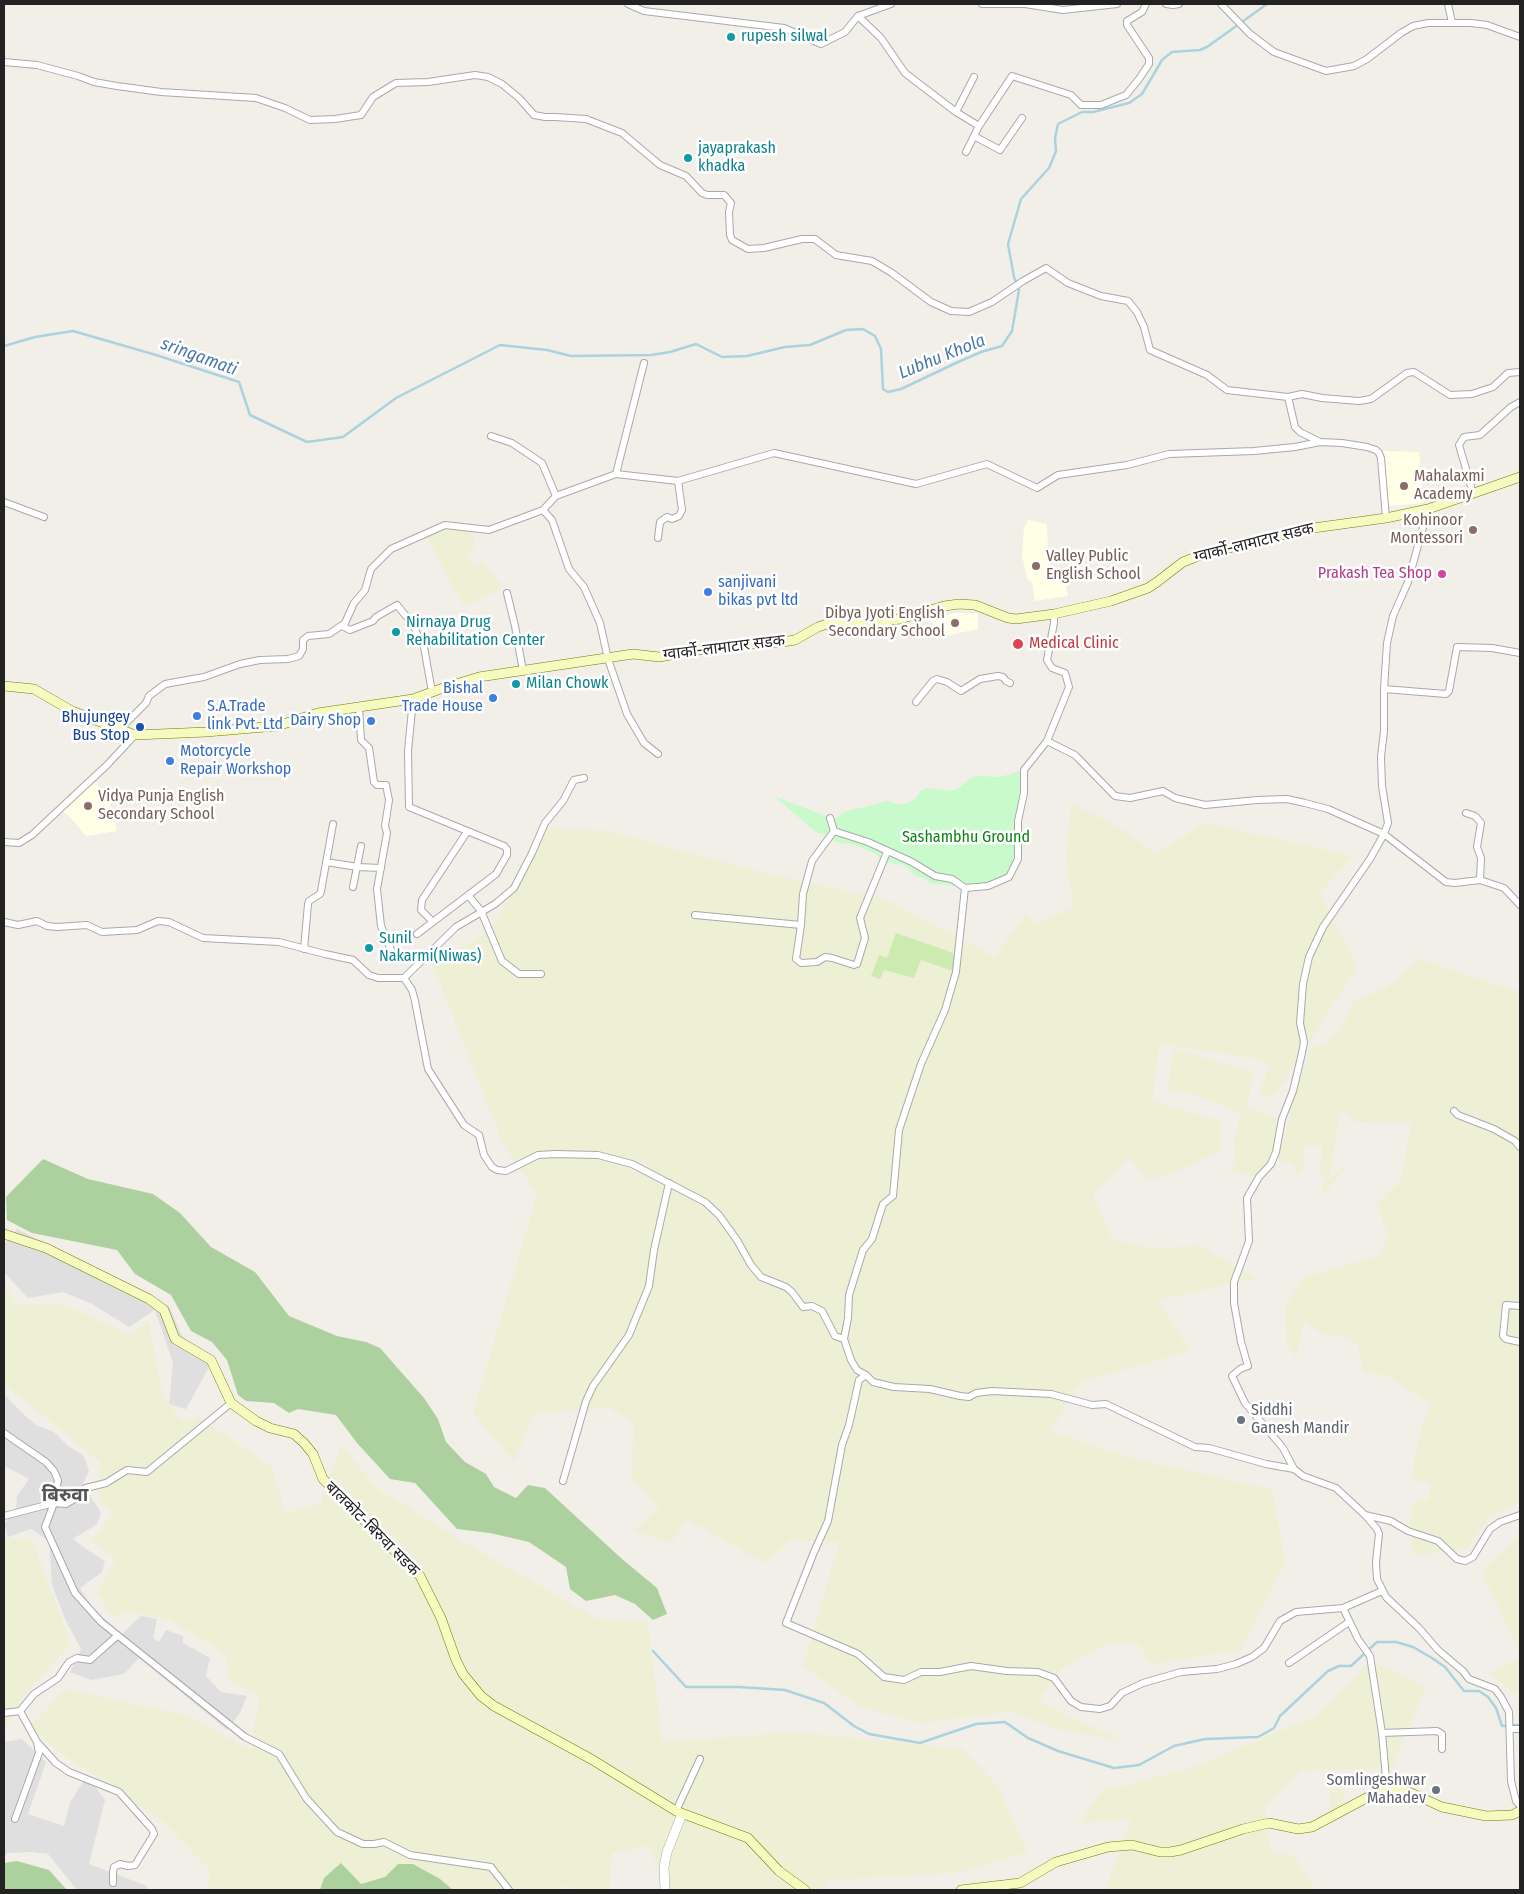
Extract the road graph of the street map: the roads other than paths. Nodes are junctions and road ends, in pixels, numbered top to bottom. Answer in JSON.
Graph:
{"nodes":[{"id":1,"x":628,"y":4,"type":"edge"},
{"id":2,"x":891,"y":4,"type":"edge"},
{"id":3,"x":982,"y":4,"type":"edge"},
{"id":4,"x":1117,"y":4,"type":"edge"},
{"id":5,"x":1146,"y":4,"type":"edge"},
{"id":6,"x":1166,"y":4,"type":"edge"},
{"id":7,"x":1180,"y":4,"type":"edge"},
{"id":8,"x":1221,"y":4,"type":"edge"},
{"id":9,"x":1448,"y":4,"type":"edge"},
{"id":10,"x":858,"y":16,"type":"junction"},
{"id":11,"x":1452,"y":23,"type":"junction"},
{"id":12,"x":1520,"y":37,"type":"edge"},
{"id":13,"x":4,"y":62,"type":"edge"},
{"id":14,"x":974,"y":77,"type":"dead end"},
{"id":15,"x":956,"y":112,"type":"junction"},
{"id":16,"x":1022,"y":118,"type":"dead end"},
{"id":17,"x":979,"y":126,"type":"junction"},
{"id":18,"x":974,"y":136,"type":"junction"},
{"id":19,"x":966,"y":152,"type":"dead end"},
{"id":20,"x":644,"y":363,"type":"dead end"},
{"id":21,"x":1520,"y":372,"type":"edge"},
{"id":22,"x":1288,"y":398,"type":"junction"},
{"id":23,"x":1520,"y":402,"type":"edge"},
{"id":24,"x":491,"y":436,"type":"dead end"},
{"id":25,"x":1320,"y":442,"type":"junction"},
{"id":26,"x":616,"y":474,"type":"junction"},
{"id":27,"x":1520,"y":477,"type":"edge"},
{"id":28,"x":678,"y":481,"type":"junction"},
{"id":29,"x":1473,"y":493,"type":"junction"},
{"id":30,"x":556,"y":496,"type":"junction"},
{"id":31,"x":4,"y":502,"type":"edge"},
{"id":32,"x":1428,"y":509,"type":"junction"},
{"id":33,"x":543,"y":510,"type":"junction"},
{"id":34,"x":44,"y":518,"type":"dead end"},
{"id":35,"x":1386,"y":518,"type":"junction"},
{"id":36,"x":658,"y":538,"type":"dead end"},
{"id":37,"x":507,"y":593,"type":"dead end"},
{"id":38,"x":1054,"y":614,"type":"junction"},
{"id":39,"x":342,"y":626,"type":"junction"},
{"id":40,"x":1520,"y":653,"type":"edge"},
{"id":41,"x":608,"y":659,"type":"junction"},
{"id":42,"x":523,"y":671,"type":"junction"},
{"id":43,"x":1010,"y":683,"type":"dead end"},
{"id":44,"x":4,"y":686,"type":"edge"},
{"id":45,"x":1384,"y":689,"type":"junction"},
{"id":46,"x":432,"y":692,"type":"junction"},
{"id":47,"x":413,"y":699,"type":"junction"},
{"id":48,"x":916,"y":702,"type":"dead end"},
{"id":49,"x":359,"y":707,"type":"junction"},
{"id":50,"x":120,"y":730,"type":"junction"},
{"id":51,"x":135,"y":734,"type":"junction"},
{"id":52,"x":1046,"y":741,"type":"junction"},
{"id":53,"x":658,"y":754,"type":"dead end"},
{"id":54,"x":584,"y":778,"type":"dead end"},
{"id":55,"x":1466,"y":813,"type":"dead end"},
{"id":56,"x":830,"y":818,"type":"dead end"},
{"id":57,"x":333,"y":824,"type":"dead end"},
{"id":58,"x":834,"y":831,"type":"junction"},
{"id":59,"x":467,"y":832,"type":"junction"},
{"id":60,"x":1384,"y":834,"type":"junction"},
{"id":61,"x":4,"y":842,"type":"edge"},
{"id":62,"x":361,"y":846,"type":"dead end"},
{"id":63,"x":887,"y":852,"type":"junction"},
{"id":64,"x":326,"y":862,"type":"junction"},
{"id":65,"x":358,"y":868,"type":"junction"},
{"id":66,"x":381,"y":868,"type":"junction"},
{"id":67,"x":1480,"y":880,"type":"junction"},
{"id":68,"x":353,"y":887,"type":"dead end"},
{"id":69,"x":965,"y":888,"type":"junction"},
{"id":70,"x":468,"y":895,"type":"junction"},
{"id":71,"x":1520,"y":906,"type":"edge"},
{"id":72,"x":481,"y":911,"type":"junction"},
{"id":73,"x":695,"y":915,"type":"dead end"},
{"id":74,"x":4,"y":922,"type":"edge"},
{"id":75,"x":433,"y":922,"type":"junction"},
{"id":76,"x":801,"y":925,"type":"junction"},
{"id":77,"x":417,"y":934,"type":"dead end"},
{"id":78,"x":304,"y":950,"type":"junction"},
{"id":79,"x":394,"y":956,"type":"dead end"},
{"id":80,"x":541,"y":974,"type":"dead end"},
{"id":81,"x":404,"y":978,"type":"junction"},
{"id":82,"x":1454,"y":1111,"type":"dead end"},
{"id":83,"x":1520,"y":1147,"type":"edge"},
{"id":84,"x":670,"y":1183,"type":"junction"},
{"id":85,"x":4,"y":1234,"type":"edge"},
{"id":86,"x":1520,"y":1306,"type":"edge"},
{"id":87,"x":844,"y":1339,"type":"junction"},
{"id":88,"x":1520,"y":1342,"type":"edge"},
{"id":89,"x":866,"y":1375,"type":"junction"},
{"id":90,"x":231,"y":1403,"type":"junction"},
{"id":91,"x":4,"y":1433,"type":"edge"},
{"id":92,"x":1294,"y":1469,"type":"junction"},
{"id":93,"x":563,"y":1481,"type":"dead end"},
{"id":94,"x":54,"y":1503,"type":"junction"},
{"id":95,"x":1365,"y":1514,"type":"junction"},
{"id":96,"x":1520,"y":1515,"type":"edge"},
{"id":97,"x":4,"y":1516,"type":"edge"},
{"id":98,"x":1382,"y":1591,"type":"junction"},
{"id":99,"x":1343,"y":1608,"type":"junction"},
{"id":100,"x":1349,"y":1622,"type":"junction"},
{"id":101,"x":117,"y":1636,"type":"junction"},
{"id":102,"x":1289,"y":1663,"type":"dead end"},
{"id":103,"x":20,"y":1711,"type":"junction"},
{"id":104,"x":4,"y":1713,"type":"edge"},
{"id":105,"x":1510,"y":1728,"type":"junction"},
{"id":106,"x":1520,"y":1729,"type":"edge"},
{"id":107,"x":1382,"y":1733,"type":"junction"},
{"id":108,"x":37,"y":1742,"type":"junction"},
{"id":109,"x":1442,"y":1749,"type":"dead end"},
{"id":110,"x":700,"y":1759,"type":"dead end"},
{"id":111,"x":1387,"y":1790,"type":"junction"},
{"id":112,"x":1520,"y":1806,"type":"edge"},
{"id":113,"x":1520,"y":1812,"type":"edge"},
{"id":114,"x":679,"y":1813,"type":"junction"},
{"id":115,"x":15,"y":1819,"type":"dead end"},
{"id":116,"x":113,"y":1883,"type":"dead end"},
{"id":117,"x":509,"y":1890,"type":"edge"},
{"id":118,"x":665,"y":1890,"type":"edge"},
{"id":119,"x":805,"y":1890,"type":"edge"},
{"id":120,"x":961,"y":1890,"type":"edge"}],
"edges":[{"from":1,"to":10,"type":"street"},
{"from":2,"to":10,"type":"street"},
{"from":3,"to":4,"type":"street"},
{"from":5,"to":17,"type":"street"},
{"from":6,"to":7,"type":"street"},
{"from":8,"to":11,"type":"street"},
{"from":9,"to":11,"type":"street"},
{"from":10,"to":15,"type":"street"},
{"from":11,"to":12,"type":"street"},
{"from":13,"to":22,"type":"street"},
{"from":14,"to":15,"type":"street"},
{"from":15,"to":17,"type":"street"},
{"from":16,"to":18,"type":"street"},
{"from":17,"to":18,"type":"street"},
{"from":18,"to":19,"type":"street"},
{"from":20,"to":26,"type":"street"},
{"from":21,"to":22,"type":"street"},
{"from":22,"to":25,"type":"street"},
{"from":23,"to":29,"type":"street"},
{"from":24,"to":30,"type":"street"},
{"from":25,"to":28,"type":"street"},
{"from":25,"to":35,"type":"street"},
{"from":26,"to":28,"type":"street"},
{"from":26,"to":30,"type":"street"},
{"from":27,"to":29,"type":"main road","name":"ग्वार्को-लामाटार सडक"},
{"from":28,"to":36,"type":"street"},
{"from":29,"to":32,"type":"main road","name":"ग्वार्को-लामाटार सडक"},
{"from":30,"to":33,"type":"street"},
{"from":31,"to":34,"type":"street"},
{"from":32,"to":35,"type":"main road","name":"ग्वार्को-लामाटार सडक"},
{"from":32,"to":45,"type":"street"},
{"from":33,"to":39,"type":"street"},
{"from":33,"to":41,"type":"street"},
{"from":35,"to":38,"type":"main road","name":"ग्वार्को-लामाटार सडक"},
{"from":37,"to":42,"type":"street"},
{"from":38,"to":41,"type":"main road","name":"ग्वार्को-लामाटार सडक"},
{"from":38,"to":52,"type":"street"},
{"from":39,"to":46,"type":"street"},
{"from":39,"to":50,"type":"street"},
{"from":40,"to":45,"type":"street"},
{"from":41,"to":42,"type":"main road","name":"ग्वार्को-लामाटार सडक"},
{"from":41,"to":53,"type":"street"},
{"from":42,"to":46,"type":"main road","name":"ग्वार्को-लामाटार सडक"},
{"from":43,"to":48,"type":"street"},
{"from":44,"to":50,"type":"main road","name":"ग्वार्को-लामाटार सडक"},
{"from":45,"to":60,"type":"street"},
{"from":46,"to":47,"type":"main road","name":"ग्वार्को-लामाटार सडक"},
{"from":47,"to":49,"type":"main road","name":"ग्वार्को-लामाटार सडक"},
{"from":47,"to":59,"type":"street"},
{"from":49,"to":51,"type":"main road","name":"ग्वार्को-लामाटार सडक"},
{"from":49,"to":66,"type":"street"},
{"from":50,"to":51,"type":"main road","name":"ग्वार्को-लामाटार सडक"},
{"from":51,"to":61,"type":"street"},
{"from":52,"to":60,"type":"street"},
{"from":52,"to":69,"type":"street"},
{"from":54,"to":72,"type":"street"},
{"from":55,"to":67,"type":"street"},
{"from":56,"to":58,"type":"street"},
{"from":57,"to":64,"type":"street"},
{"from":58,"to":63,"type":"street"},
{"from":58,"to":76,"type":"street"},
{"from":59,"to":70,"type":"street"},
{"from":59,"to":75,"type":"street"},
{"from":60,"to":67,"type":"street"},
{"from":60,"to":92,"type":"street"},
{"from":62,"to":65,"type":"street"},
{"from":63,"to":69,"type":"street"},
{"from":63,"to":76,"type":"street"},
{"from":64,"to":65,"type":"street"},
{"from":64,"to":78,"type":"street"},
{"from":65,"to":66,"type":"street"},
{"from":65,"to":68,"type":"street"},
{"from":66,"to":79,"type":"street"},
{"from":67,"to":71,"type":"street"},
{"from":69,"to":87,"type":"street"},
{"from":70,"to":72,"type":"street"},
{"from":70,"to":75,"type":"street"},
{"from":72,"to":80,"type":"street"},
{"from":72,"to":81,"type":"street"},
{"from":73,"to":76,"type":"street"},
{"from":74,"to":78,"type":"street"},
{"from":75,"to":77,"type":"street"},
{"from":78,"to":81,"type":"street"},
{"from":81,"to":84,"type":"street"},
{"from":82,"to":83,"type":"street"},
{"from":84,"to":87,"type":"street"},
{"from":84,"to":93,"type":"street"},
{"from":85,"to":90,"type":"main road","name":"बालकोट-बिरुवा सडक"},
{"from":86,"to":88,"type":"street"},
{"from":87,"to":89,"type":"street"},
{"from":89,"to":92,"type":"street"},
{"from":89,"to":99,"type":"street"},
{"from":90,"to":94,"type":"street"},
{"from":90,"to":114,"type":"main road","name":"बालकोट-बिरुवा सडक"},
{"from":91,"to":94,"type":"street"},
{"from":92,"to":95,"type":"street"},
{"from":94,"to":97,"type":"street"},
{"from":94,"to":101,"type":"street"},
{"from":95,"to":96,"type":"street"},
{"from":95,"to":98,"type":"street"},
{"from":98,"to":99,"type":"street"},
{"from":98,"to":105,"type":"street"},
{"from":99,"to":100,"type":"street"},
{"from":100,"to":102,"type":"street"},
{"from":100,"to":107,"type":"street"},
{"from":101,"to":103,"type":"street"},
{"from":101,"to":117,"type":"street"},
{"from":103,"to":104,"type":"street"},
{"from":103,"to":108,"type":"street"},
{"from":105,"to":106,"type":"street"},
{"from":105,"to":112,"type":"street"},
{"from":107,"to":109,"type":"street"},
{"from":107,"to":111,"type":"street"},
{"from":108,"to":115,"type":"street"},
{"from":108,"to":116,"type":"street"},
{"from":110,"to":114,"type":"street"},
{"from":111,"to":113,"type":"main road"},
{"from":111,"to":120,"type":"main road"},
{"from":114,"to":118,"type":"street"},
{"from":114,"to":119,"type":"main road","name":"बालकोट-बिरुवा सडक"}]}
